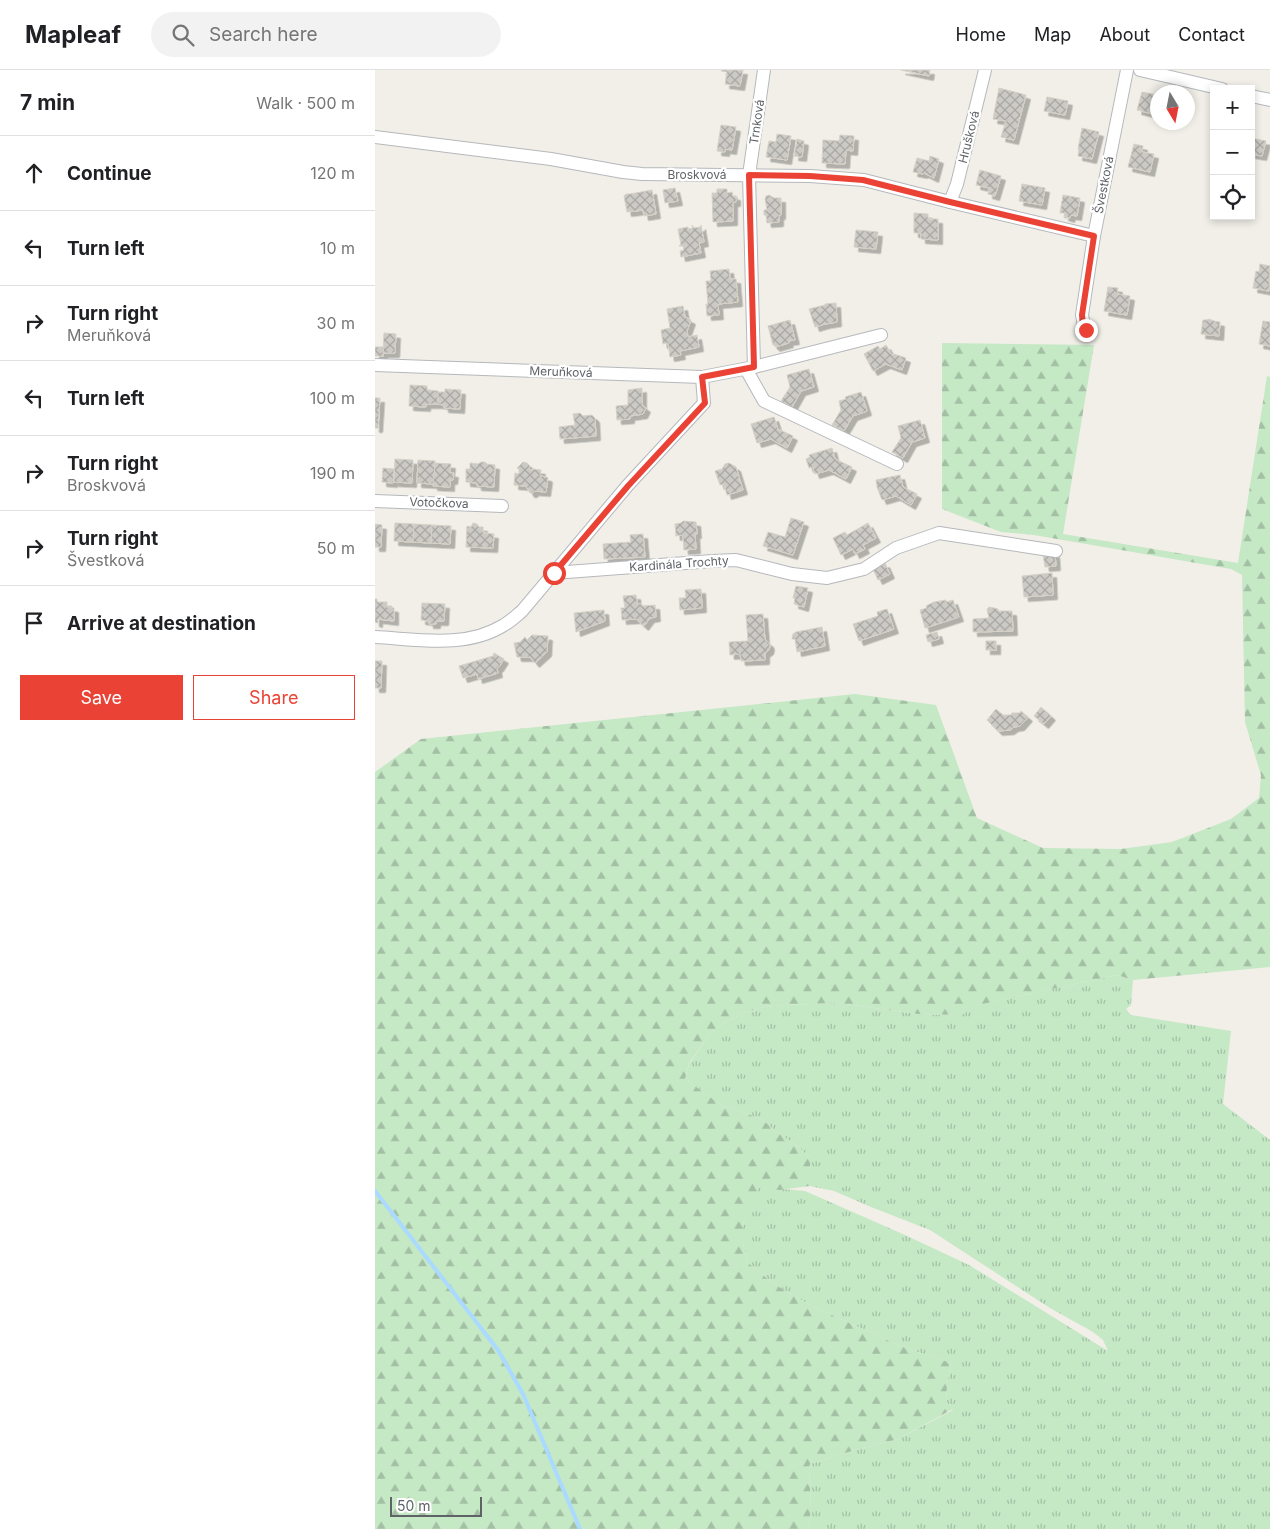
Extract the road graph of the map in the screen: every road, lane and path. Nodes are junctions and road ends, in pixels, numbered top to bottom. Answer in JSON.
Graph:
{"nodes":[{"id":1,"x":764,"y":70,"type":"edge"},
{"id":2,"x":985,"y":70,"type":"edge"},
{"id":3,"x":1127,"y":70,"type":"edge"},
{"id":4,"x":1140,"y":70,"type":"edge"},
{"id":5,"x":1210,"y":86,"type":"edge"},
{"id":6,"x":1255,"y":97,"type":"edge"},
{"id":7,"x":1270,"y":100,"type":"edge"},
{"id":8,"x":375,"y":137,"type":"edge"},
{"id":9,"x":749,"y":175,"type":"junction"},
{"id":10,"x":950,"y":202,"type":"junction"},
{"id":11,"x":1094,"y":236,"type":"junction"},
{"id":12,"x":1086,"y":330,"type":"dead end"},
{"id":13,"x":881,"y":335,"type":"dead end"},
{"id":14,"x":375,"y":365,"type":"edge"},
{"id":15,"x":750,"y":368,"type":"junction"},
{"id":16,"x":702,"y":377,"type":"junction"},
{"id":17,"x":897,"y":464,"type":"dead end"},
{"id":18,"x":375,"y":501,"type":"edge"},
{"id":19,"x":502,"y":506,"type":"dead end"},
{"id":20,"x":1056,"y":551,"type":"dead end"},
{"id":21,"x":554,"y":573,"type":"junction"},
{"id":22,"x":375,"y":637,"type":"edge"}],
"edges":[{"from":1,"to":9,"type":"street","name":"Trnková"},
{"from":2,"to":10,"type":"street","name":"Hrušková"},
{"from":3,"to":11,"type":"street","name":"Švestková"},
{"from":4,"to":5,"type":"street"},
{"from":6,"to":7,"type":"street"},
{"from":8,"to":9,"type":"street","name":"Broskvová"},
{"from":9,"to":10,"type":"street","name":"Broskvová"},
{"from":9,"to":15,"type":"street","name":"Trnková"},
{"from":10,"to":11,"type":"street","name":"Broskvová"},
{"from":11,"to":12,"type":"street","name":"Švestková"},
{"from":13,"to":15,"type":"street","name":"Meruňková"},
{"from":14,"to":16,"type":"street","name":"Meruňková"},
{"from":15,"to":16,"type":"street","name":"Meruňková"},
{"from":15,"to":17,"type":"street"},
{"from":16,"to":21,"type":"street"},
{"from":18,"to":19,"type":"street","name":"Votočkova"},
{"from":20,"to":21,"type":"street","name":"Kardinála Trochty"},
{"from":21,"to":22,"type":"street"}]}
